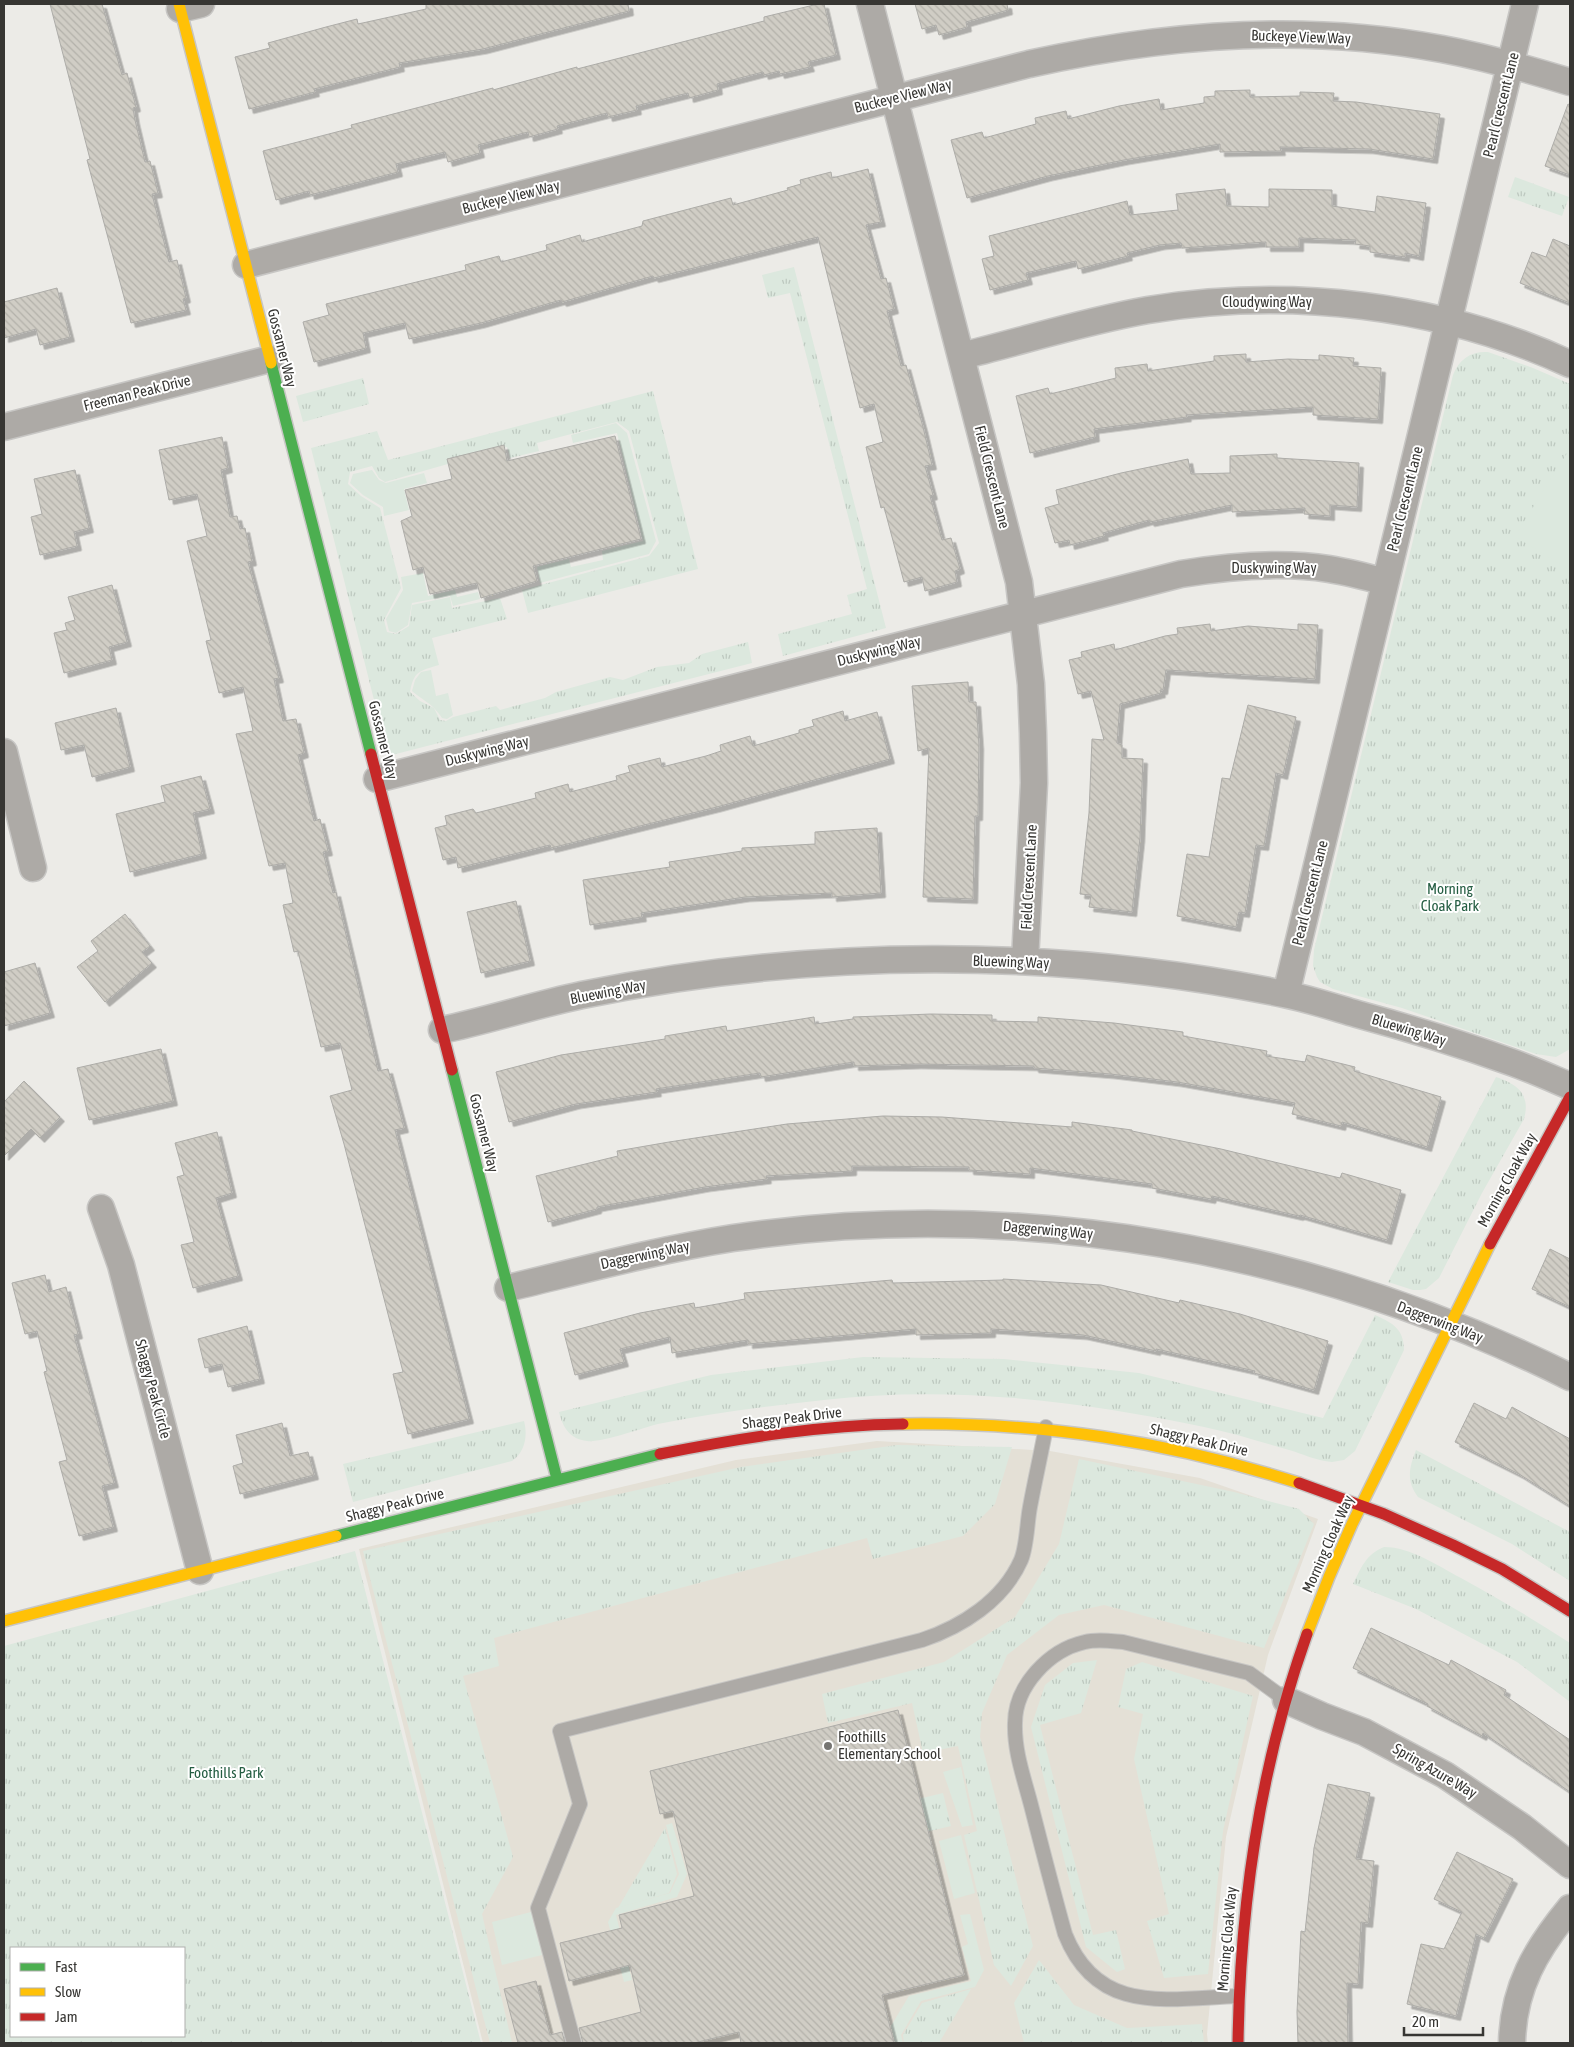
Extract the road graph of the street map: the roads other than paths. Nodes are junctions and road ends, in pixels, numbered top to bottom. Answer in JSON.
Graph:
{"nodes":[{"id":1,"x":870,"y":4,"type":"edge"},
{"id":2,"x":1526,"y":4,"type":"edge"},
{"id":3,"x":187,"y":5,"type":"edge"},
{"id":4,"x":1511,"y":64,"type":"junction"},
{"id":5,"x":1570,"y":82,"type":"edge"},
{"id":6,"x":894,"y":98,"type":"junction"},
{"id":7,"x":246,"y":265,"type":"junction"},
{"id":8,"x":1448,"y":323,"type":"junction"},
{"id":9,"x":961,"y":356,"type":"junction"},
{"id":10,"x":270,"y":359,"type":"junction"},
{"id":11,"x":1570,"y":364,"type":"edge"},
{"id":12,"x":4,"y":427,"type":"edge"},
{"id":13,"x":1385,"y":582,"type":"junction"},
{"id":14,"x":1023,"y":614,"type":"junction"},
{"id":15,"x":4,"y":752,"type":"edge"},
{"id":16,"x":377,"y":779,"type":"junction"},
{"id":17,"x":34,"y":868,"type":"dead end"},
{"id":18,"x":1025,"y":961,"type":"junction"},
{"id":19,"x":1286,"y":994,"type":"junction"},
{"id":20,"x":442,"y":1030,"type":"junction"},
{"id":21,"x":1570,"y":1086,"type":"edge"},
{"id":22,"x":1570,"y":1097,"type":"edge"},
{"id":23,"x":101,"y":1208,"type":"dead end"},
{"id":24,"x":508,"y":1288,"type":"junction"},
{"id":25,"x":1447,"y":1324,"type":"junction"},
{"id":26,"x":1570,"y":1377,"type":"edge"},
{"id":27,"x":1046,"y":1427,"type":"junction"},
{"id":28,"x":557,"y":1479,"type":"junction"},
{"id":29,"x":1361,"y":1505,"type":"junction"},
{"id":30,"x":200,"y":1571,"type":"junction"},
{"id":31,"x":1570,"y":1611,"type":"edge"},
{"id":32,"x":4,"y":1621,"type":"edge"},
{"id":33,"x":1286,"y":1700,"type":"junction"},
{"id":34,"x":1570,"y":1865,"type":"edge"},
{"id":35,"x":1570,"y":1908,"type":"edge"},
{"id":36,"x":1237,"y":1996,"type":"junction"},
{"id":37,"x":574,"y":2043,"type":"edge"},
{"id":38,"x":1238,"y":2043,"type":"edge"},
{"id":39,"x":1512,"y":2043,"type":"edge"}],
"edges":[{"from":1,"to":6,"type":"street","name":"Field Crescent Lane"},
{"from":2,"to":4,"type":"street","name":"Pearl Crescent Lane"},
{"from":3,"to":7,"type":"street","name":"Gossamer Way"},
{"from":4,"to":5,"type":"street","name":"Buckeye View Way"},
{"from":4,"to":6,"type":"street","name":"Buckeye View Way"},
{"from":4,"to":8,"type":"street","name":"Pearl Crescent Lane"},
{"from":6,"to":7,"type":"street","name":"Buckeye View Way"},
{"from":6,"to":9,"type":"street","name":"Field Crescent Lane"},
{"from":7,"to":10,"type":"street","name":"Gossamer Way"},
{"from":8,"to":9,"type":"street","name":"Cloudywing Way"},
{"from":8,"to":11,"type":"street","name":"Cloudywing Way"},
{"from":8,"to":13,"type":"street","name":"Pearl Crescent Lane"},
{"from":9,"to":14,"type":"street","name":"Field Crescent Lane"},
{"from":10,"to":12,"type":"street","name":"Freeman Peak Drive"},
{"from":10,"to":16,"type":"street","name":"Gossamer Way"},
{"from":13,"to":14,"type":"street","name":"Duskywing Way"},
{"from":13,"to":19,"type":"street","name":"Pearl Crescent Lane"},
{"from":14,"to":16,"type":"street","name":"Duskywing Way"},
{"from":14,"to":18,"type":"street","name":"Field Crescent Lane"},
{"from":15,"to":17,"type":"street"},
{"from":16,"to":20,"type":"street","name":"Gossamer Way"},
{"from":18,"to":19,"type":"street","name":"Bluewing Way"},
{"from":18,"to":20,"type":"street","name":"Bluewing Way"},
{"from":19,"to":21,"type":"street","name":"Bluewing Way"},
{"from":20,"to":24,"type":"street","name":"Gossamer Way"},
{"from":22,"to":25,"type":"street","name":"Morning Cloak Way"},
{"from":23,"to":30,"type":"street","name":"Shaggy Peak Circle"},
{"from":24,"to":25,"type":"street","name":"Daggerwing Way"},
{"from":24,"to":28,"type":"street","name":"Gossamer Way"},
{"from":25,"to":26,"type":"street","name":"Daggerwing Way"},
{"from":25,"to":29,"type":"street","name":"Morning Cloak Way"},
{"from":27,"to":28,"type":"street","name":"Shaggy Peak Drive"},
{"from":27,"to":29,"type":"street","name":"Shaggy Peak Drive"},
{"from":27,"to":37,"type":"lane"},
{"from":28,"to":30,"type":"street","name":"Shaggy Peak Drive"},
{"from":29,"to":31,"type":"street","name":"Shaggy Peak Drive"},
{"from":29,"to":33,"type":"street","name":"Morning Cloak Way"},
{"from":30,"to":32,"type":"street","name":"Shaggy Peak Drive"},
{"from":33,"to":34,"type":"street","name":"Spring Azure Way"},
{"from":33,"to":36,"type":"street","name":"Morning Cloak Way"},
{"from":33,"to":36,"type":"lane"},
{"from":35,"to":39,"type":"street"},
{"from":36,"to":38,"type":"street","name":"Morning Cloak Way"}]}
